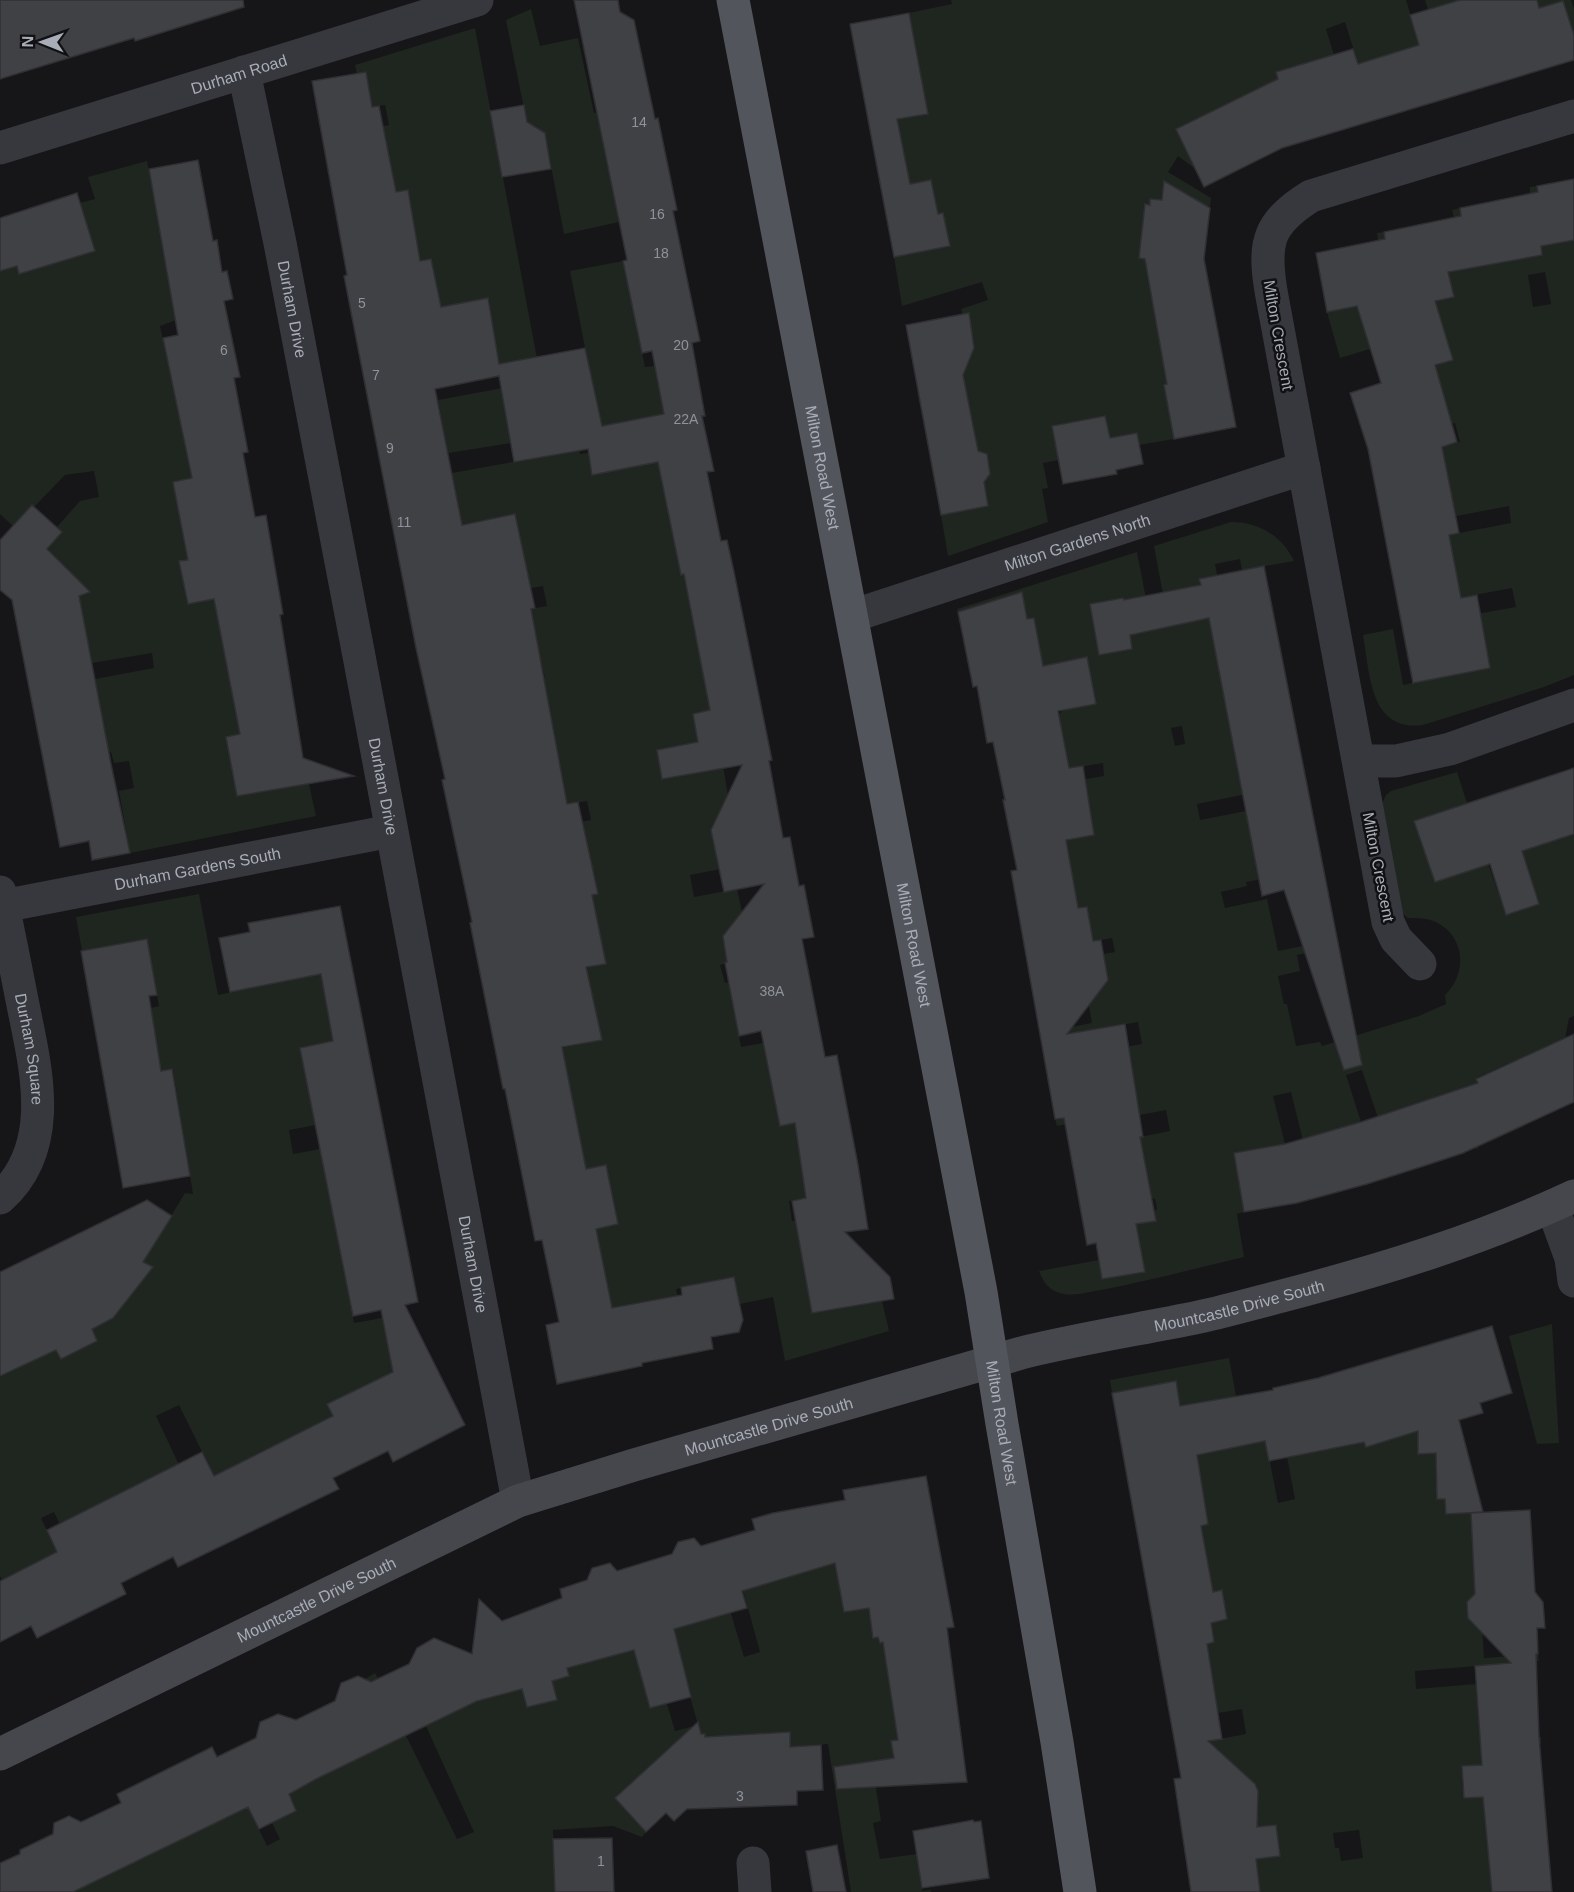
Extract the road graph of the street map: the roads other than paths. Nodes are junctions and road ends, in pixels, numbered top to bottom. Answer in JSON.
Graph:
{"nodes":[{"id":1,"x":477,"y":0,"type":"edge"},
{"id":2,"x":733,"y":0,"type":"edge"},
{"id":3,"x":244,"y":72,"type":"junction"},
{"id":4,"x":1574,"y":116,"type":"edge"},
{"id":5,"x":0,"y":148,"type":"edge"},
{"id":6,"x":1304,"y":468,"type":"junction"},
{"id":7,"x":852,"y":616,"type":"junction"},
{"id":8,"x":1574,"y":705,"type":"edge"},
{"id":9,"x":1359,"y":761,"type":"junction"},
{"id":10,"x":391,"y":831,"type":"junction"},
{"id":11,"x":1,"y":899,"type":"edge"},
{"id":12,"x":1420,"y":964,"type":"dead end"},
{"id":13,"x":0,"y":1198,"type":"edge"},
{"id":14,"x":1563,"y":1201,"type":"edge"},
{"id":15,"x":1574,"y":1281,"type":"edge"},
{"id":16,"x":993,"y":1361,"type":"junction"},
{"id":17,"x":518,"y":1502,"type":"junction"},
{"id":18,"x":0,"y":1754,"type":"edge"},
{"id":19,"x":1080,"y":1892,"type":"edge"}],
"edges":[{"from":1,"to":3,"type":"street","name":"Durham Road"},
{"from":2,"to":7,"type":"main road","name":"Milton Road West"},
{"from":3,"to":5,"type":"street","name":"Durham Road"},
{"from":3,"to":10,"type":"street","name":"Durham Drive"},
{"from":4,"to":6,"type":"street","name":"Milton Crescent"},
{"from":6,"to":7,"type":"street","name":"Milton Gardens North"},
{"from":6,"to":9,"type":"street","name":"Milton Crescent"},
{"from":7,"to":16,"type":"main road","name":"Milton Road West"},
{"from":8,"to":9,"type":"street"},
{"from":9,"to":12,"type":"street","name":"Milton Crescent"},
{"from":10,"to":11,"type":"street","name":"Durham Gardens South"},
{"from":10,"to":17,"type":"street","name":"Durham Drive"},
{"from":11,"to":13,"type":"street","name":"Durham Square"},
{"from":14,"to":15,"type":"street"},
{"from":14,"to":16,"type":"street","name":"Mountcastle Drive South"},
{"from":16,"to":17,"type":"street","name":"Mountcastle Drive South"},
{"from":16,"to":19,"type":"main road","name":"Milton Road West"},
{"from":17,"to":18,"type":"street","name":"Mountcastle Drive South"}]}
